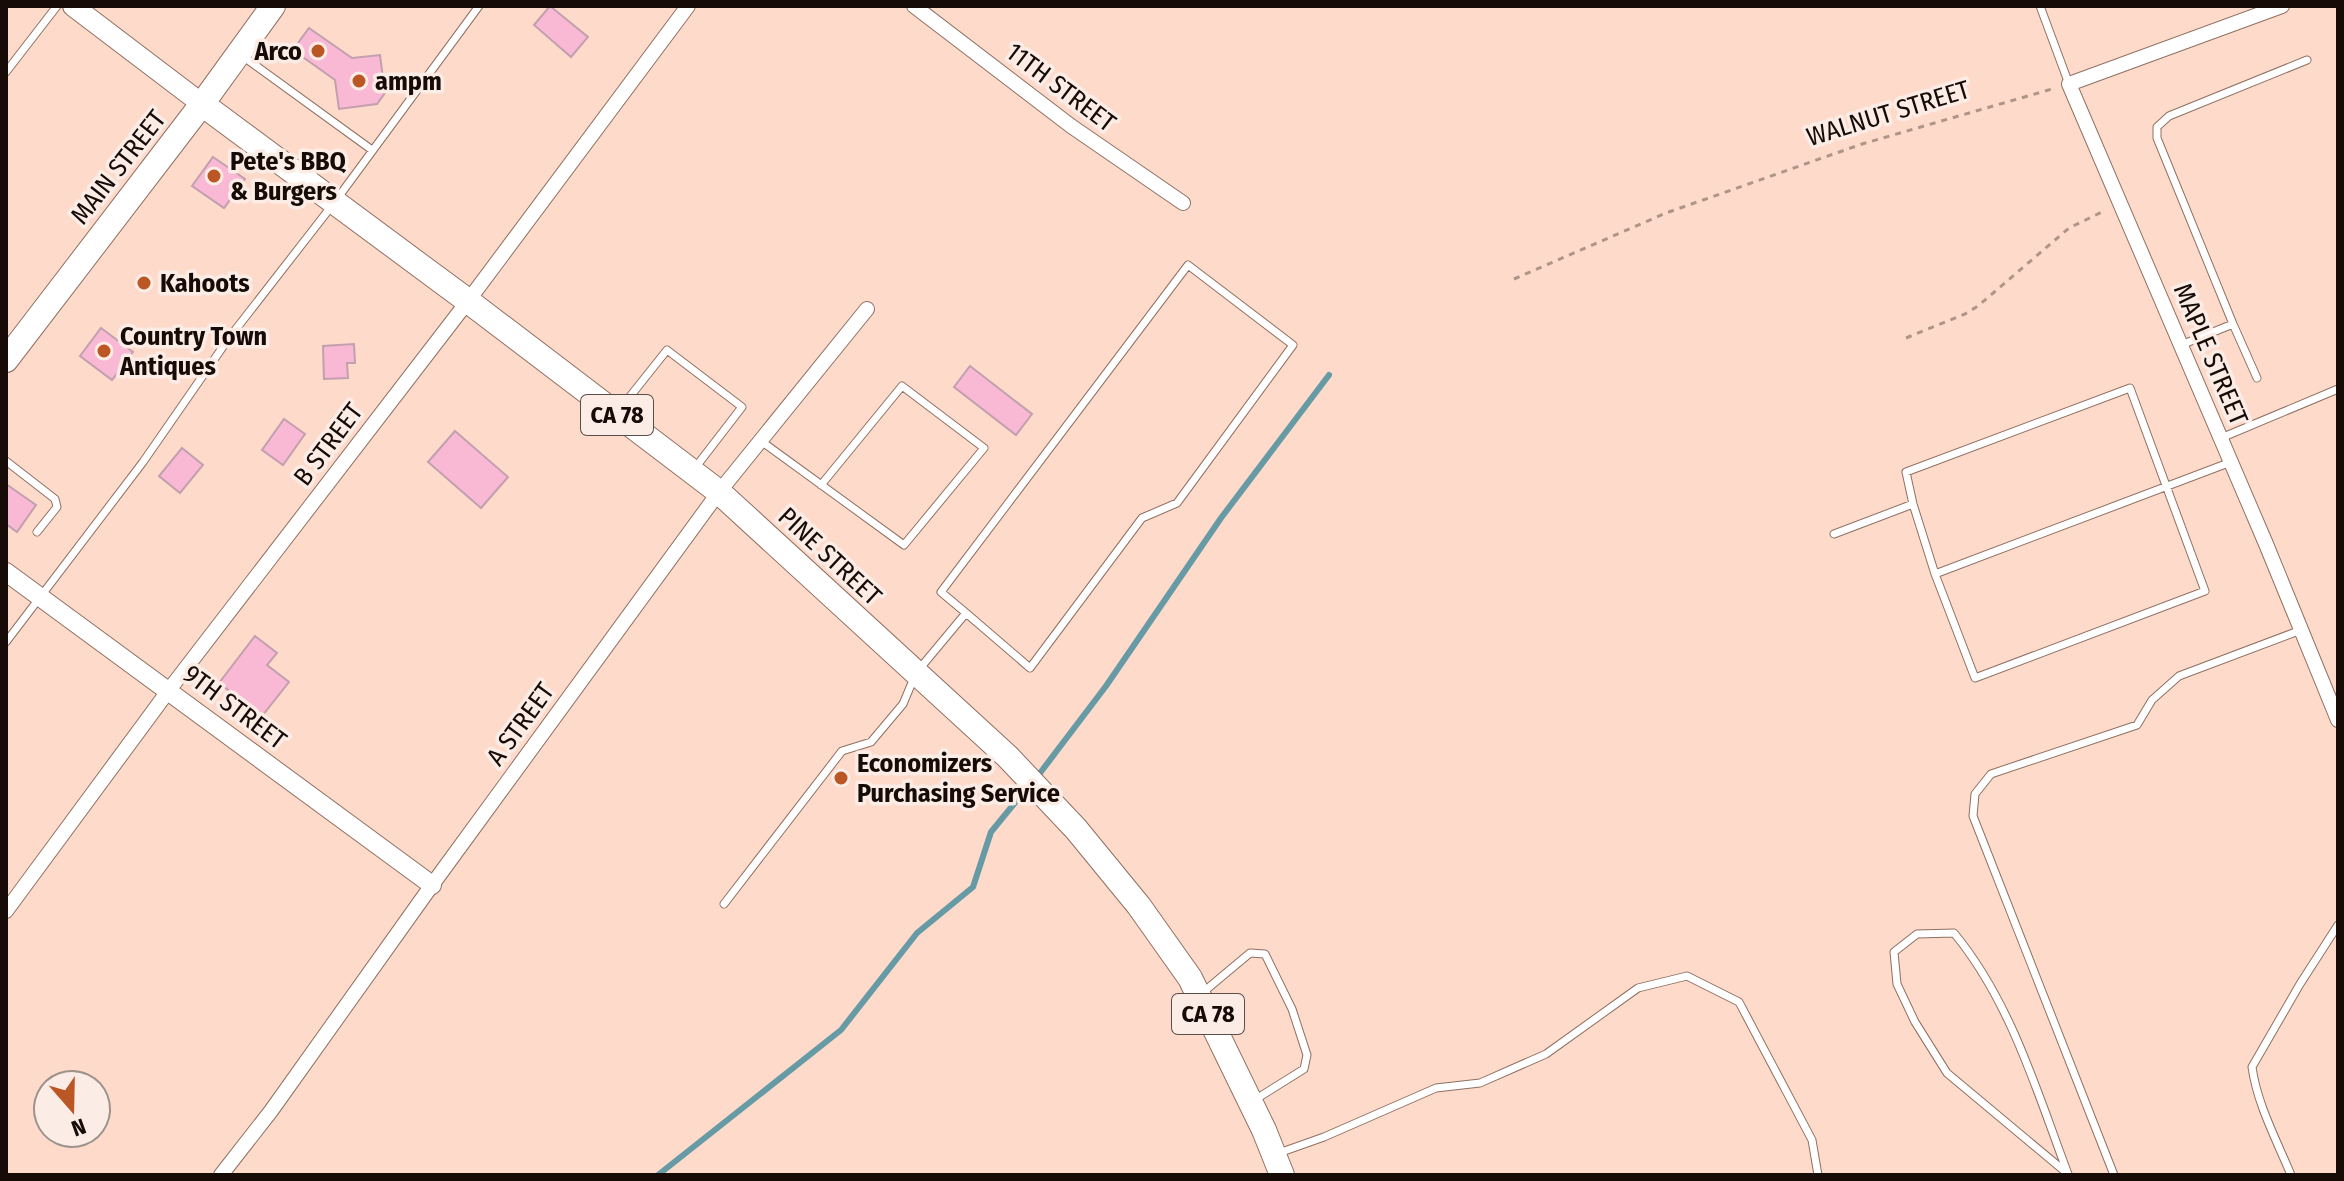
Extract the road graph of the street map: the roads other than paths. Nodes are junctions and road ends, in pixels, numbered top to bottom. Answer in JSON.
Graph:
{"nodes":[{"id":1,"x":57,"y":6,"type":"edge"},
{"id":2,"x":73,"y":6,"type":"edge"},
{"id":3,"x":273,"y":6,"type":"edge"},
{"id":4,"x":479,"y":6,"type":"edge"},
{"id":5,"x":688,"y":6,"type":"edge"},
{"id":6,"x":914,"y":6,"type":"edge"},
{"id":7,"x":2040,"y":6,"type":"edge"},
{"id":8,"x":2282,"y":6,"type":"edge"},
{"id":9,"x":239,"y":53,"type":"junction"},
{"id":10,"x":2307,"y":60,"type":"dead end"},
{"id":11,"x":6,"y":72,"type":"edge"},
{"id":12,"x":2069,"y":84,"type":"junction"},
{"id":13,"x":202,"y":104,"type":"junction"},
{"id":14,"x":372,"y":150,"type":"junction"},
{"id":15,"x":334,"y":203,"type":"junction"},
{"id":16,"x":1183,"y":203,"type":"dead end"},
{"id":17,"x":468,"y":301,"type":"junction"},
{"id":18,"x":867,"y":309,"type":"dead end"},
{"id":19,"x":2233,"y":324,"type":"junction"},
{"id":20,"x":2181,"y":345,"type":"junction"},
{"id":21,"x":6,"y":360,"type":"edge"},
{"id":22,"x":2257,"y":378,"type":"dead end"},
{"id":23,"x":2338,"y":389,"type":"edge"},
{"id":24,"x":616,"y":414,"type":"junction"},
{"id":25,"x":2221,"y":438,"type":"junction"},
{"id":26,"x":760,"y":440,"type":"junction"},
{"id":27,"x":6,"y":461,"type":"edge"},
{"id":28,"x":2231,"y":462,"type":"junction"},
{"id":29,"x":692,"y":472,"type":"junction"},
{"id":30,"x":821,"y":485,"type":"junction"},
{"id":31,"x":2167,"y":486,"type":"junction"},
{"id":32,"x":719,"y":492,"type":"junction"},
{"id":33,"x":1913,"y":504,"type":"junction"},
{"id":34,"x":37,"y":532,"type":"dead end"},
{"id":35,"x":1834,"y":534,"type":"dead end"},
{"id":36,"x":6,"y":572,"type":"edge"},
{"id":37,"x":1935,"y":574,"type":"junction"},
{"id":38,"x":40,"y":597,"type":"junction"},
{"id":39,"x":966,"y":613,"type":"junction"},
{"id":40,"x":2301,"y":630,"type":"junction"},
{"id":41,"x":6,"y":642,"type":"edge"},
{"id":42,"x":916,"y":673,"type":"junction"},
{"id":43,"x":169,"y":690,"type":"junction"},
{"id":44,"x":2338,"y":720,"type":"edge"},
{"id":45,"x":432,"y":885,"type":"junction"},
{"id":46,"x":724,"y":904,"type":"dead end"},
{"id":47,"x":6,"y":911,"type":"edge"},
{"id":48,"x":2338,"y":925,"type":"edge"},
{"id":49,"x":1199,"y":996,"type":"junction"},
{"id":50,"x":1250,"y":1102,"type":"junction"},
{"id":51,"x":1278,"y":1165,"type":"edge"},
{"id":52,"x":2068,"y":1174,"type":"edge"},
{"id":53,"x":221,"y":1175,"type":"edge"},
{"id":54,"x":1818,"y":1175,"type":"edge"},
{"id":55,"x":2114,"y":1175,"type":"edge"},
{"id":56,"x":2291,"y":1175,"type":"edge"}],
"edges":[{"from":1,"to":11,"type":"lane"},
{"from":2,"to":13,"type":"main road"},
{"from":3,"to":9,"type":"main road","name":"MAIN STREET"},
{"from":4,"to":14,"type":"lane"},
{"from":5,"to":17,"type":"street","name":"B STREET"},
{"from":6,"to":16,"type":"street","name":"11TH STREET"},
{"from":7,"to":12,"type":"lane","name":"MAPLE STREET"},
{"from":8,"to":12,"type":"street"},
{"from":9,"to":13,"type":"main road","name":"MAIN STREET"},
{"from":9,"to":14,"type":"lane"},
{"from":10,"to":19,"type":"lane"},
{"from":12,"to":20,"type":"street","name":"MAPLE STREET"},
{"from":13,"to":15,"type":"main road","name":"PINE STREET","number":"CA 78"},
{"from":13,"to":21,"type":"main road","name":"MAIN STREET"},
{"from":14,"to":15,"type":"lane"},
{"from":15,"to":17,"type":"main road","name":"PINE STREET","number":"CA 78"},
{"from":15,"to":38,"type":"lane"},
{"from":17,"to":24,"type":"main road","name":"PINE STREET","number":"CA 78"},
{"from":17,"to":43,"type":"street","name":"B STREET"},
{"from":18,"to":26,"type":"street","name":"A STREET"},
{"from":19,"to":20,"type":"lane"},
{"from":19,"to":22,"type":"lane"},
{"from":20,"to":25,"type":"street","name":"MAPLE STREET"},
{"from":23,"to":25,"type":"lane"},
{"from":24,"to":29,"type":"main road","name":"PINE STREET","number":"CA 78"},
{"from":24,"to":29,"type":"lane"},
{"from":25,"to":28,"type":"street","name":"MAPLE STREET"},
{"from":26,"to":30,"type":"lane"},
{"from":26,"to":32,"type":"street","name":"A STREET"},
{"from":27,"to":34,"type":"lane"},
{"from":28,"to":31,"type":"lane"},
{"from":28,"to":40,"type":"street","name":"MAPLE STREET"},
{"from":29,"to":32,"type":"main road","name":"PINE STREET","number":"CA 78"},
{"from":30,"to":30,"type":"lane"},
{"from":31,"to":33,"type":"lane"},
{"from":31,"to":37,"type":"lane"},
{"from":31,"to":37,"type":"lane"},
{"from":32,"to":42,"type":"main road","name":"PINE STREET","number":"CA 78"},
{"from":32,"to":45,"type":"street","name":"A STREET"},
{"from":33,"to":35,"type":"lane"},
{"from":33,"to":37,"type":"lane"},
{"from":36,"to":38,"type":"street","name":"9TH STREET"},
{"from":38,"to":41,"type":"lane"},
{"from":38,"to":43,"type":"street","name":"9TH STREET"},
{"from":39,"to":39,"type":"lane"},
{"from":39,"to":42,"type":"lane"},
{"from":40,"to":44,"type":"street","name":"MAPLE STREET"},
{"from":40,"to":55,"type":"lane"},
{"from":42,"to":46,"type":"lane"},
{"from":42,"to":49,"type":"main road","name":"PINE STREET","number":"CA 78"},
{"from":43,"to":45,"type":"street","name":"9TH STREET"},
{"from":43,"to":47,"type":"street","name":"B STREET"},
{"from":45,"to":53,"type":"street","name":"A STREET"},
{"from":48,"to":56,"type":"lane"},
{"from":49,"to":50,"type":"main road","name":"PINE STREET","number":"CA 78"},
{"from":49,"to":50,"type":"lane"},
{"from":50,"to":51,"type":"main road","name":"PINE STREET","number":"CA 78"},
{"from":51,"to":54,"type":"lane"},
{"from":52,"to":52,"type":"lane"}]}
